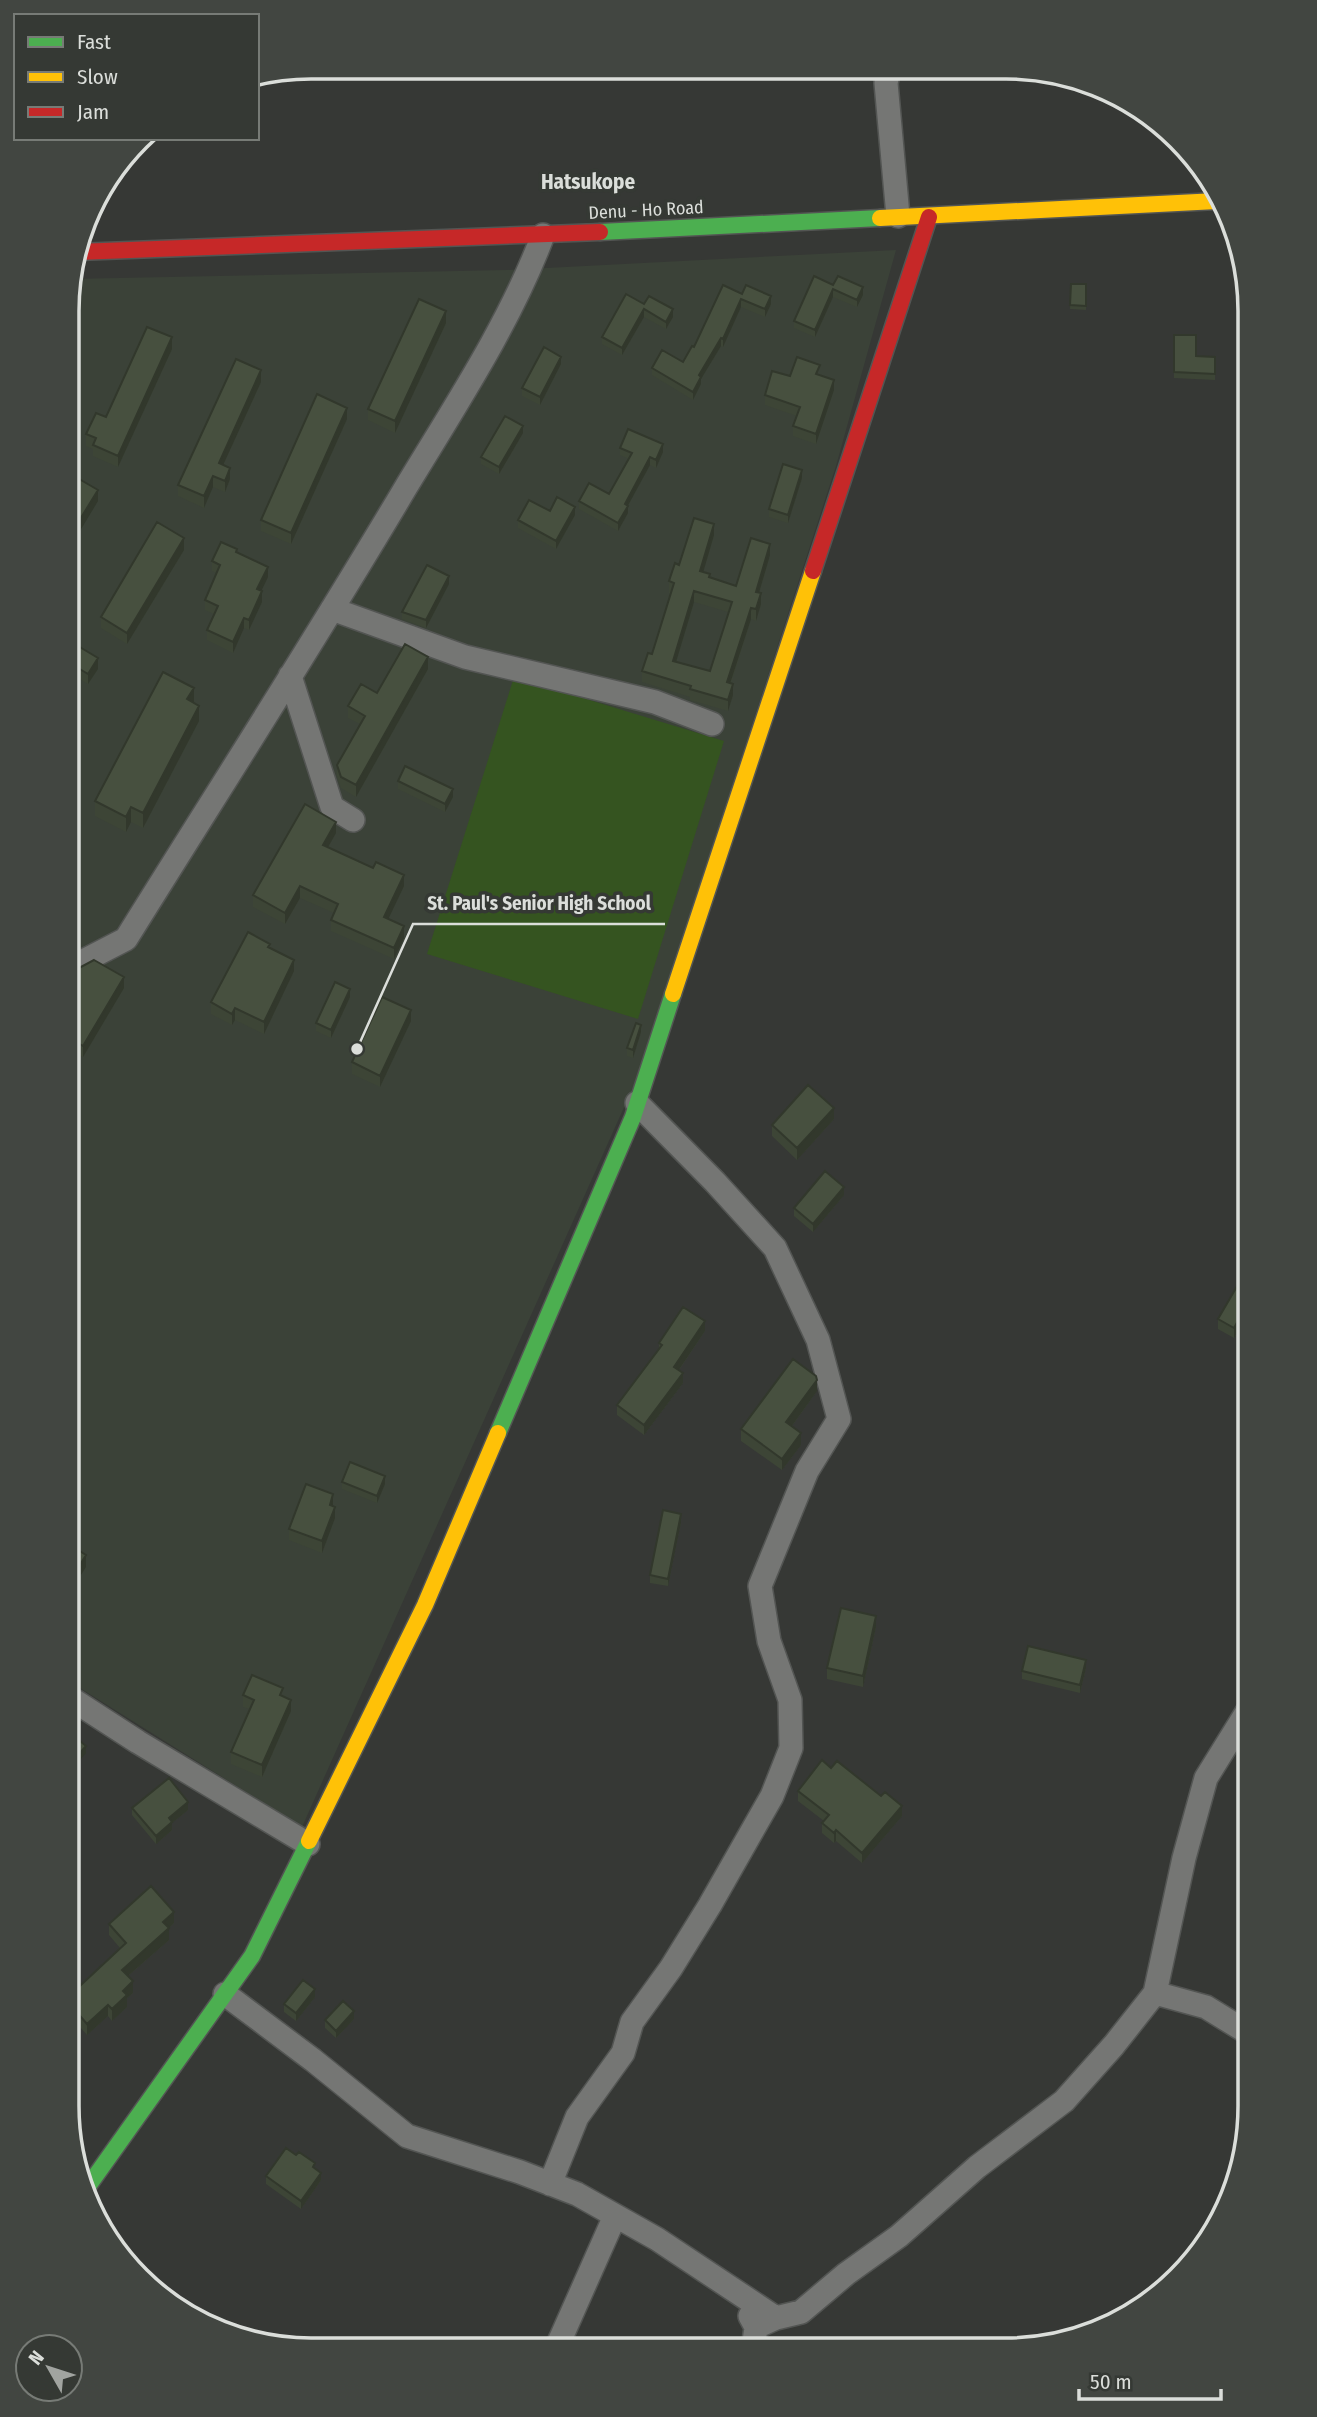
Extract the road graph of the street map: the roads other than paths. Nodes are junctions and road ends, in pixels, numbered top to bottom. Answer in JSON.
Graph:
{"nodes":[{"id":1,"x":887,"y":79,"type":"edge"},
{"id":2,"x":1210,"y":201,"type":"edge"},
{"id":3,"x":898,"y":216,"type":"junction"},
{"id":4,"x":929,"y":217,"type":"junction"},
{"id":5,"x":543,"y":235,"type":"junction"},
{"id":6,"x":87,"y":252,"type":"edge"},
{"id":7,"x":332,"y":609,"type":"junction"},
{"id":8,"x":290,"y":676,"type":"junction"},
{"id":9,"x":712,"y":724,"type":"dead end"},
{"id":10,"x":354,"y":820,"type":"dead end"},
{"id":11,"x":79,"y":963,"type":"edge"},
{"id":12,"x":637,"y":1103,"type":"junction"},
{"id":13,"x":79,"y":1704,"type":"edge"},
{"id":14,"x":1238,"y":1726,"type":"edge"},
{"id":15,"x":308,"y":1844,"type":"junction"},
{"id":16,"x":1155,"y":1993,"type":"junction"},
{"id":17,"x":225,"y":1994,"type":"junction"},
{"id":18,"x":1238,"y":2027,"type":"edge"},
{"id":19,"x":91,"y":2182,"type":"edge"},
{"id":20,"x":550,"y":2184,"type":"junction"},
{"id":21,"x":615,"y":2216,"type":"junction"},
{"id":22,"x":761,"y":2332,"type":"edge"},
{"id":23,"x":561,"y":2338,"type":"edge"}],
"edges":[{"from":1,"to":3,"type":"street"},
{"from":2,"to":4,"type":"street","name":"Denu - Ho Road"},
{"from":3,"to":4,"type":"street","name":"Denu - Ho Road"},
{"from":3,"to":5,"type":"street","name":"Denu - Ho Road"},
{"from":4,"to":12,"type":"street"},
{"from":5,"to":6,"type":"street","name":"Denu - Ho Road"},
{"from":5,"to":7,"type":"street"},
{"from":7,"to":8,"type":"street"},
{"from":7,"to":9,"type":"street"},
{"from":8,"to":10,"type":"street"},
{"from":8,"to":11,"type":"street"},
{"from":12,"to":15,"type":"street"},
{"from":12,"to":20,"type":"street"},
{"from":13,"to":15,"type":"street"},
{"from":14,"to":16,"type":"street"},
{"from":15,"to":17,"type":"street"},
{"from":16,"to":18,"type":"street"},
{"from":16,"to":22,"type":"street"},
{"from":17,"to":19,"type":"street"},
{"from":17,"to":20,"type":"street"},
{"from":20,"to":21,"type":"street"},
{"from":21,"to":22,"type":"street"},
{"from":21,"to":23,"type":"street"}]}
